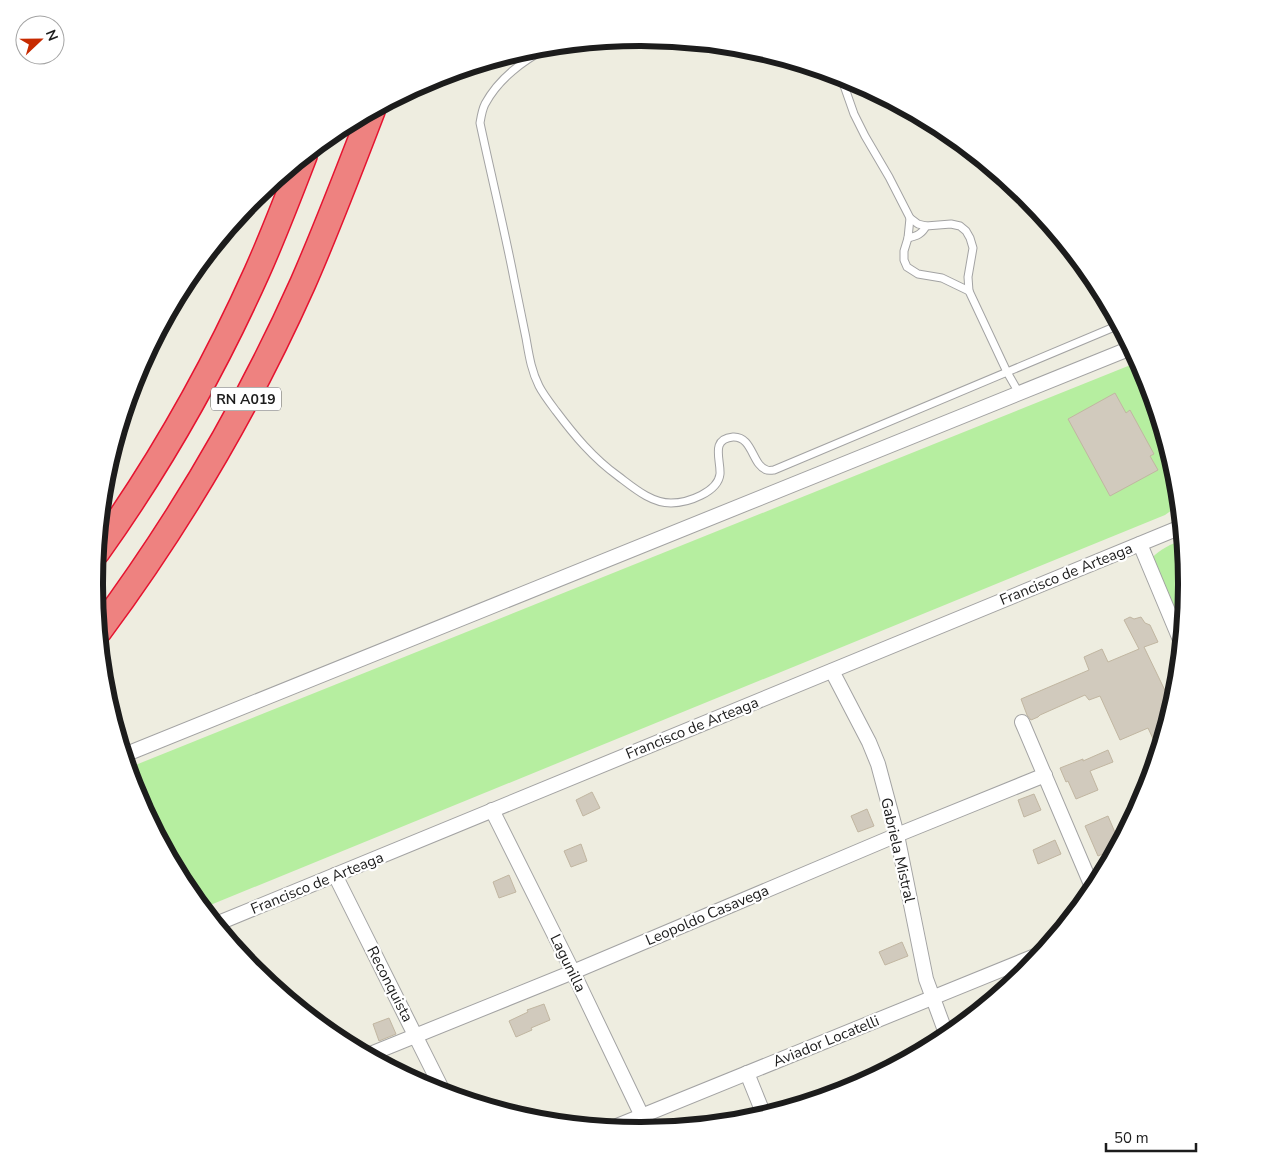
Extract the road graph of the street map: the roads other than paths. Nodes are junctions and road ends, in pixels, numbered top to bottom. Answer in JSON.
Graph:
{"nodes":[{"id":1,"x":527,"y":59,"type":"edge"},
{"id":2,"x":844,"y":86,"type":"edge"},
{"id":3,"x":368,"y":120,"type":"edge"},
{"id":4,"x":299,"y":169,"type":"edge"},
{"id":5,"x":910,"y":218,"type":"junction"},
{"id":6,"x":926,"y":226,"type":"junction"},
{"id":7,"x":908,"y":238,"type":"junction"},
{"id":8,"x":969,"y":291,"type":"junction"},
{"id":9,"x":1113,"y":328,"type":"edge"},
{"id":10,"x":1125,"y":350,"type":"edge"},
{"id":11,"x":1127,"y":355,"type":"edge"},
{"id":12,"x":1102,"y":360,"type":"junction"},
{"id":13,"x":1008,"y":372,"type":"junction"},
{"id":14,"x":1019,"y":393,"type":"junction"},
{"id":15,"x":1175,"y":526,"type":"edge"},
{"id":16,"x":1175,"y":529,"type":"edge"},
{"id":17,"x":1167,"y":533,"type":"junction"},
{"id":18,"x":105,"y":540,"type":"edge"},
{"id":19,"x":1140,"y":544,"type":"junction"},
{"id":20,"x":1177,"y":616,"type":"edge"},
{"id":21,"x":104,"y":623,"type":"edge"},
{"id":22,"x":832,"y":671,"type":"junction"},
{"id":23,"x":1022,"y":722,"type":"dead end"},
{"id":24,"x":130,"y":753,"type":"edge"},
{"id":25,"x":1045,"y":775,"type":"junction"},
{"id":26,"x":492,"y":810,"type":"junction"},
{"id":27,"x":896,"y":835,"type":"junction"},
{"id":28,"x":336,"y":875,"type":"junction"},
{"id":29,"x":1090,"y":880,"type":"edge"},
{"id":30,"x":222,"y":921,"type":"edge"},
{"id":31,"x":1025,"y":960,"type":"edge"},
{"id":32,"x":573,"y":972,"type":"junction"},
{"id":33,"x":932,"y":998,"type":"junction"},
{"id":34,"x":944,"y":1028,"type":"edge"},
{"id":35,"x":416,"y":1035,"type":"junction"},
{"id":36,"x":376,"y":1052,"type":"edge"},
{"id":37,"x":747,"y":1073,"type":"junction"},
{"id":38,"x":439,"y":1082,"type":"edge"},
{"id":39,"x":761,"y":1107,"type":"edge"},
{"id":40,"x":642,"y":1116,"type":"junction"},
{"id":41,"x":628,"y":1122,"type":"edge"}],
"edges":[{"from":1,"to":13,"type":"lane"},
{"from":2,"to":5,"type":"lane"},
{"from":3,"to":21,"type":"highway","number":"RN A019"},
{"from":4,"to":18,"type":"highway","number":"RN A019"},
{"from":5,"to":6,"type":"lane"},
{"from":5,"to":7,"type":"lane"},
{"from":6,"to":7,"type":"lane"},
{"from":6,"to":8,"type":"lane"},
{"from":7,"to":8,"type":"lane"},
{"from":8,"to":13,"type":"lane"},
{"from":9,"to":13,"type":"lane"},
{"from":10,"to":12,"type":"street"},
{"from":11,"to":12,"type":"street"},
{"from":12,"to":14,"type":"street"},
{"from":13,"to":14,"type":"lane"},
{"from":14,"to":24,"type":"street"},
{"from":15,"to":17,"type":"street","name":"Francisco de Arteaga"},
{"from":16,"to":17,"type":"street","name":"Francisco de Arteaga"},
{"from":17,"to":19,"type":"street","name":"Francisco de Arteaga"},
{"from":19,"to":20,"type":"street"},
{"from":19,"to":22,"type":"street","name":"Francisco de Arteaga"},
{"from":22,"to":26,"type":"street","name":"Francisco de Arteaga"},
{"from":22,"to":27,"type":"street","name":"Gabriela Mistral"},
{"from":23,"to":25,"type":"street"},
{"from":25,"to":27,"type":"street","name":"Leopoldo Casavega"},
{"from":25,"to":29,"type":"street"},
{"from":26,"to":28,"type":"street","name":"Francisco de Arteaga"},
{"from":26,"to":32,"type":"street","name":"Lagunilla"},
{"from":27,"to":32,"type":"street","name":"Leopoldo Casavega"},
{"from":27,"to":33,"type":"street","name":"Gabriela Mistral"},
{"from":28,"to":30,"type":"street","name":"Francisco de Arteaga"},
{"from":28,"to":35,"type":"street","name":"Reconquista"},
{"from":31,"to":33,"type":"street","name":"Aviador Locatelli"},
{"from":32,"to":35,"type":"street","name":"Leopoldo Casavega"},
{"from":32,"to":40,"type":"street","name":"Lagunilla"},
{"from":33,"to":34,"type":"street","name":"Gabriela Mistral"},
{"from":33,"to":37,"type":"street","name":"Aviador Locatelli"},
{"from":35,"to":36,"type":"street","name":"Leopoldo Casavega"},
{"from":35,"to":38,"type":"street","name":"Reconquista"},
{"from":37,"to":39,"type":"street"},
{"from":37,"to":40,"type":"street","name":"Aviador Locatelli"},
{"from":40,"to":41,"type":"street","name":"Aviador Locatelli"}]}
